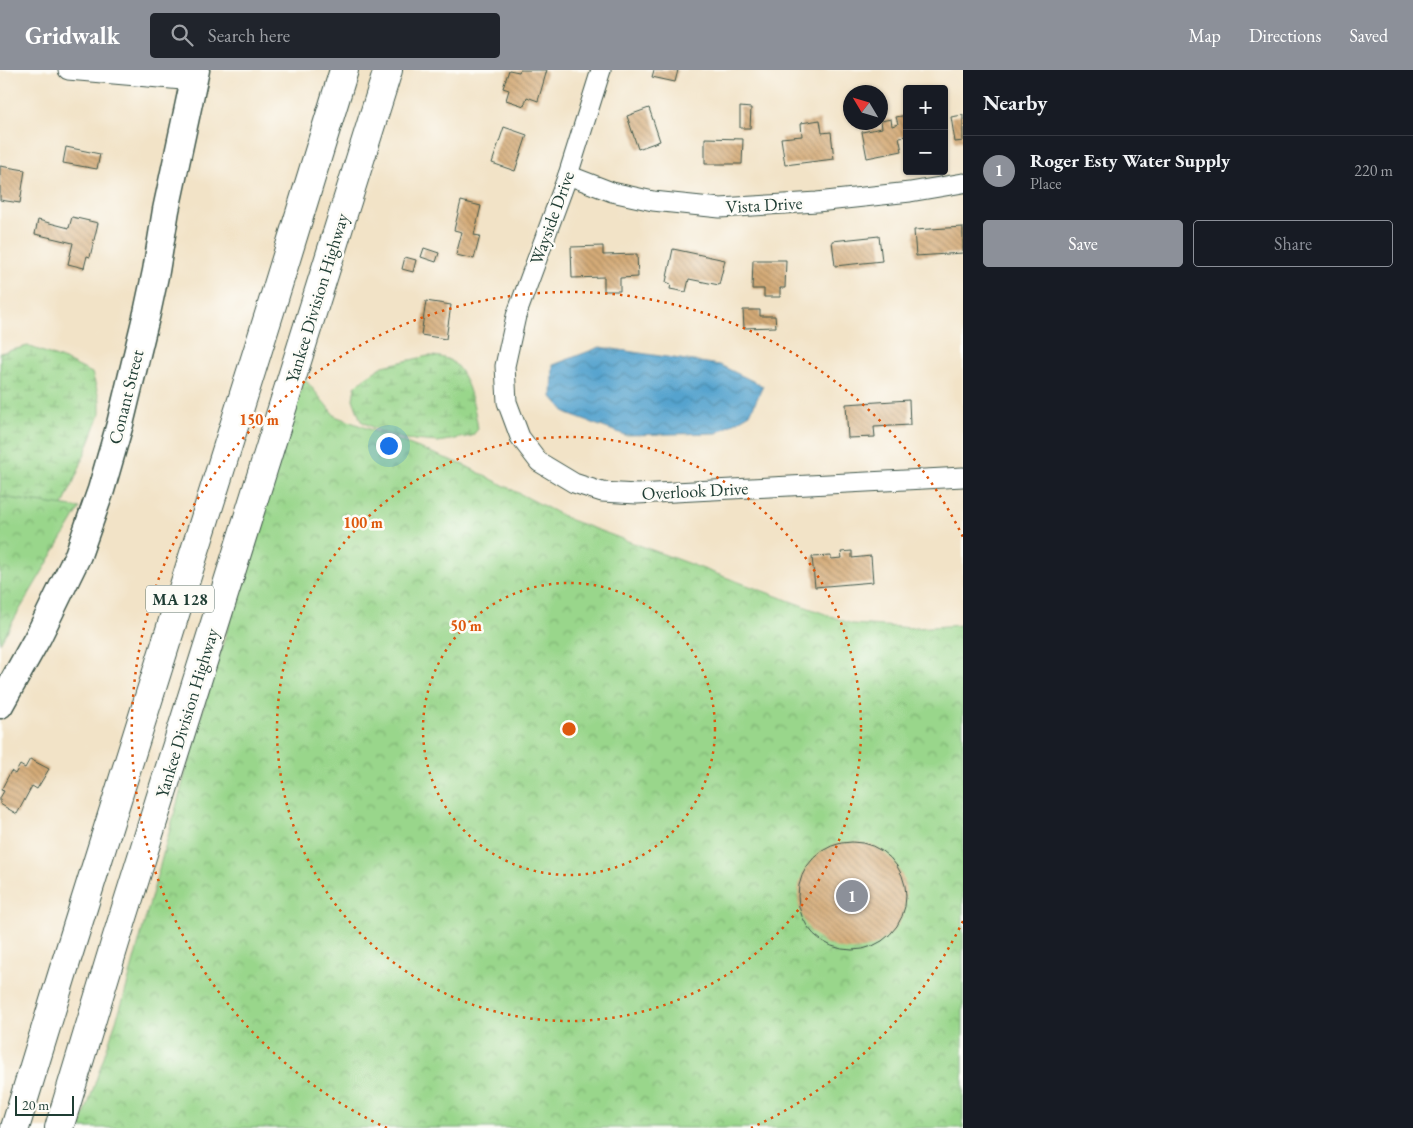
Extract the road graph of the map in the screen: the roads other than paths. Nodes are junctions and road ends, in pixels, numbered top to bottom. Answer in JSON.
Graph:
{"nodes":[{"id":1,"x":68,"y":70,"type":"edge"},
{"id":2,"x":344,"y":70,"type":"edge"},
{"id":3,"x":388,"y":70,"type":"edge"},
{"id":4,"x":601,"y":70,"type":"edge"},
{"id":5,"x":195,"y":75,"type":"edge"},
{"id":6,"x":568,"y":175,"type":"junction"},
{"id":7,"x":963,"y":183,"type":"edge"},
{"id":8,"x":505,"y":366,"type":"joint"},
{"id":9,"x":963,"y":477,"type":"edge"},
{"id":10,"x":0,"y":705,"type":"edge"},
{"id":11,"x":15,"y":1128,"type":"edge"},
{"id":12,"x":59,"y":1128,"type":"edge"}],
"edges":[{"from":1,"to":5,"type":"street"},
{"from":2,"to":11,"type":"highway","number":"MA 128"},
{"from":3,"to":12,"type":"highway","name":"Yankee Division Highway","number":"MA 128"},
{"from":4,"to":6,"type":"street","name":"Wayside Drive"},
{"from":5,"to":10,"type":"main road","name":"Conant Street"},
{"from":6,"to":7,"type":"street","name":"Vista Drive"},
{"from":6,"to":8,"type":"street","name":"Wayside Drive"},
{"from":8,"to":9,"type":"street","name":"Overlook Drive"}]}
